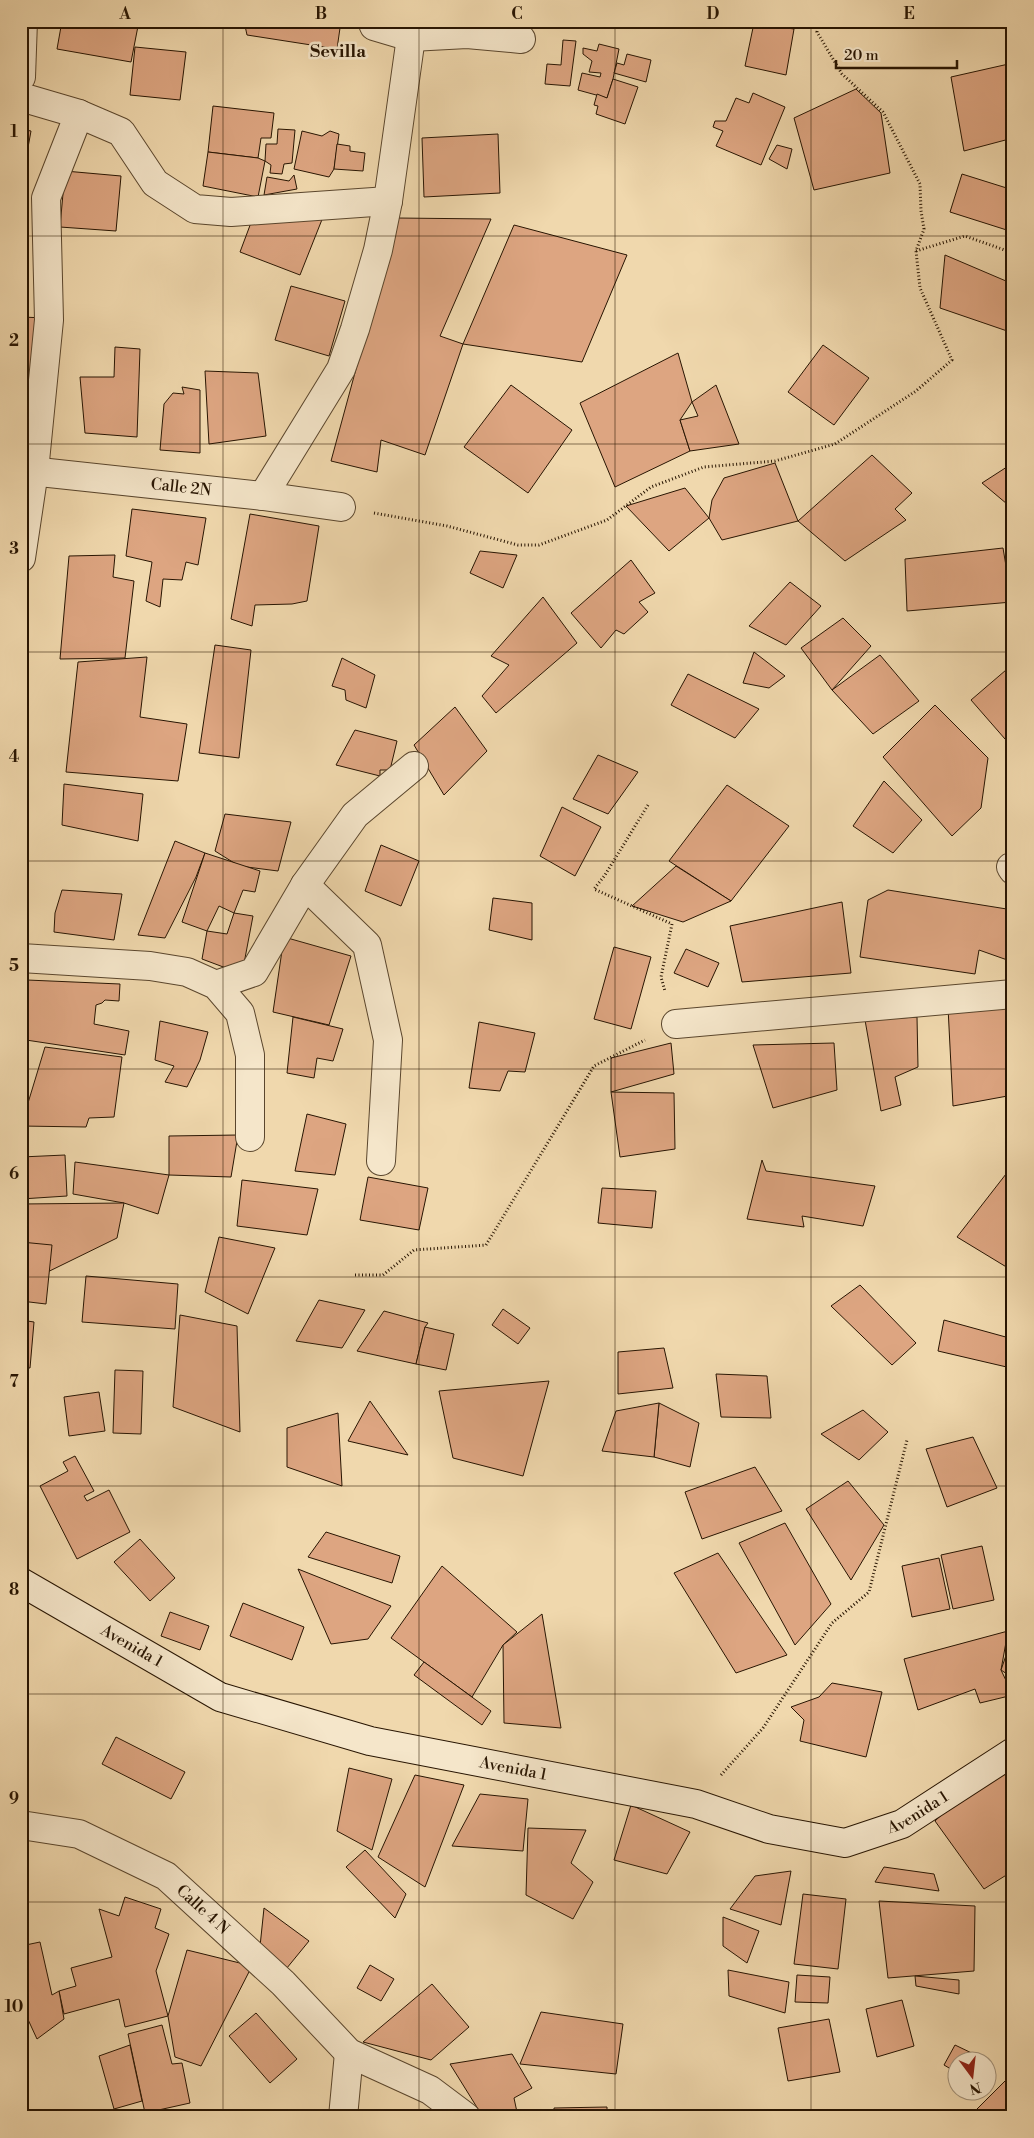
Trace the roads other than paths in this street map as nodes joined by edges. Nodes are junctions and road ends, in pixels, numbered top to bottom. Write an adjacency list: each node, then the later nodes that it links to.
1 (23, 21): 5 (street)
2 (372, 21): 3 (street)
3 (410, 37): 4 (street); 8 (street)
4 (521, 39)
5 (21, 77)
6 (21, 98): 7 (street)
7 (79, 114): 8 (street); 9 (street)
8 (388, 202): 10 (street)
9 (28, 471): 10 (street, Calle 2N); 12 (street)
10 (263, 496): 11 (street, Calle 2N)
11 (341, 507)
12 (21, 558)
13 (414, 766): 14 (street)
14 (305, 885): 16 (street); 20 (street)
15 (21, 958): 16 (street)
16 (216, 985): 19 (street)
17 (1013, 994): 18 (street)
18 (676, 1024)
19 (250, 1137)
20 (381, 1161)
21 (21, 1582): 22 (street, Avenida 1)
22 (1013, 1752)
23 (21, 1825): 24 (street, Calle 4 N)
24 (349, 2053): 25 (street); 26 (street)
25 (343, 2117)
26 (466, 2117)

